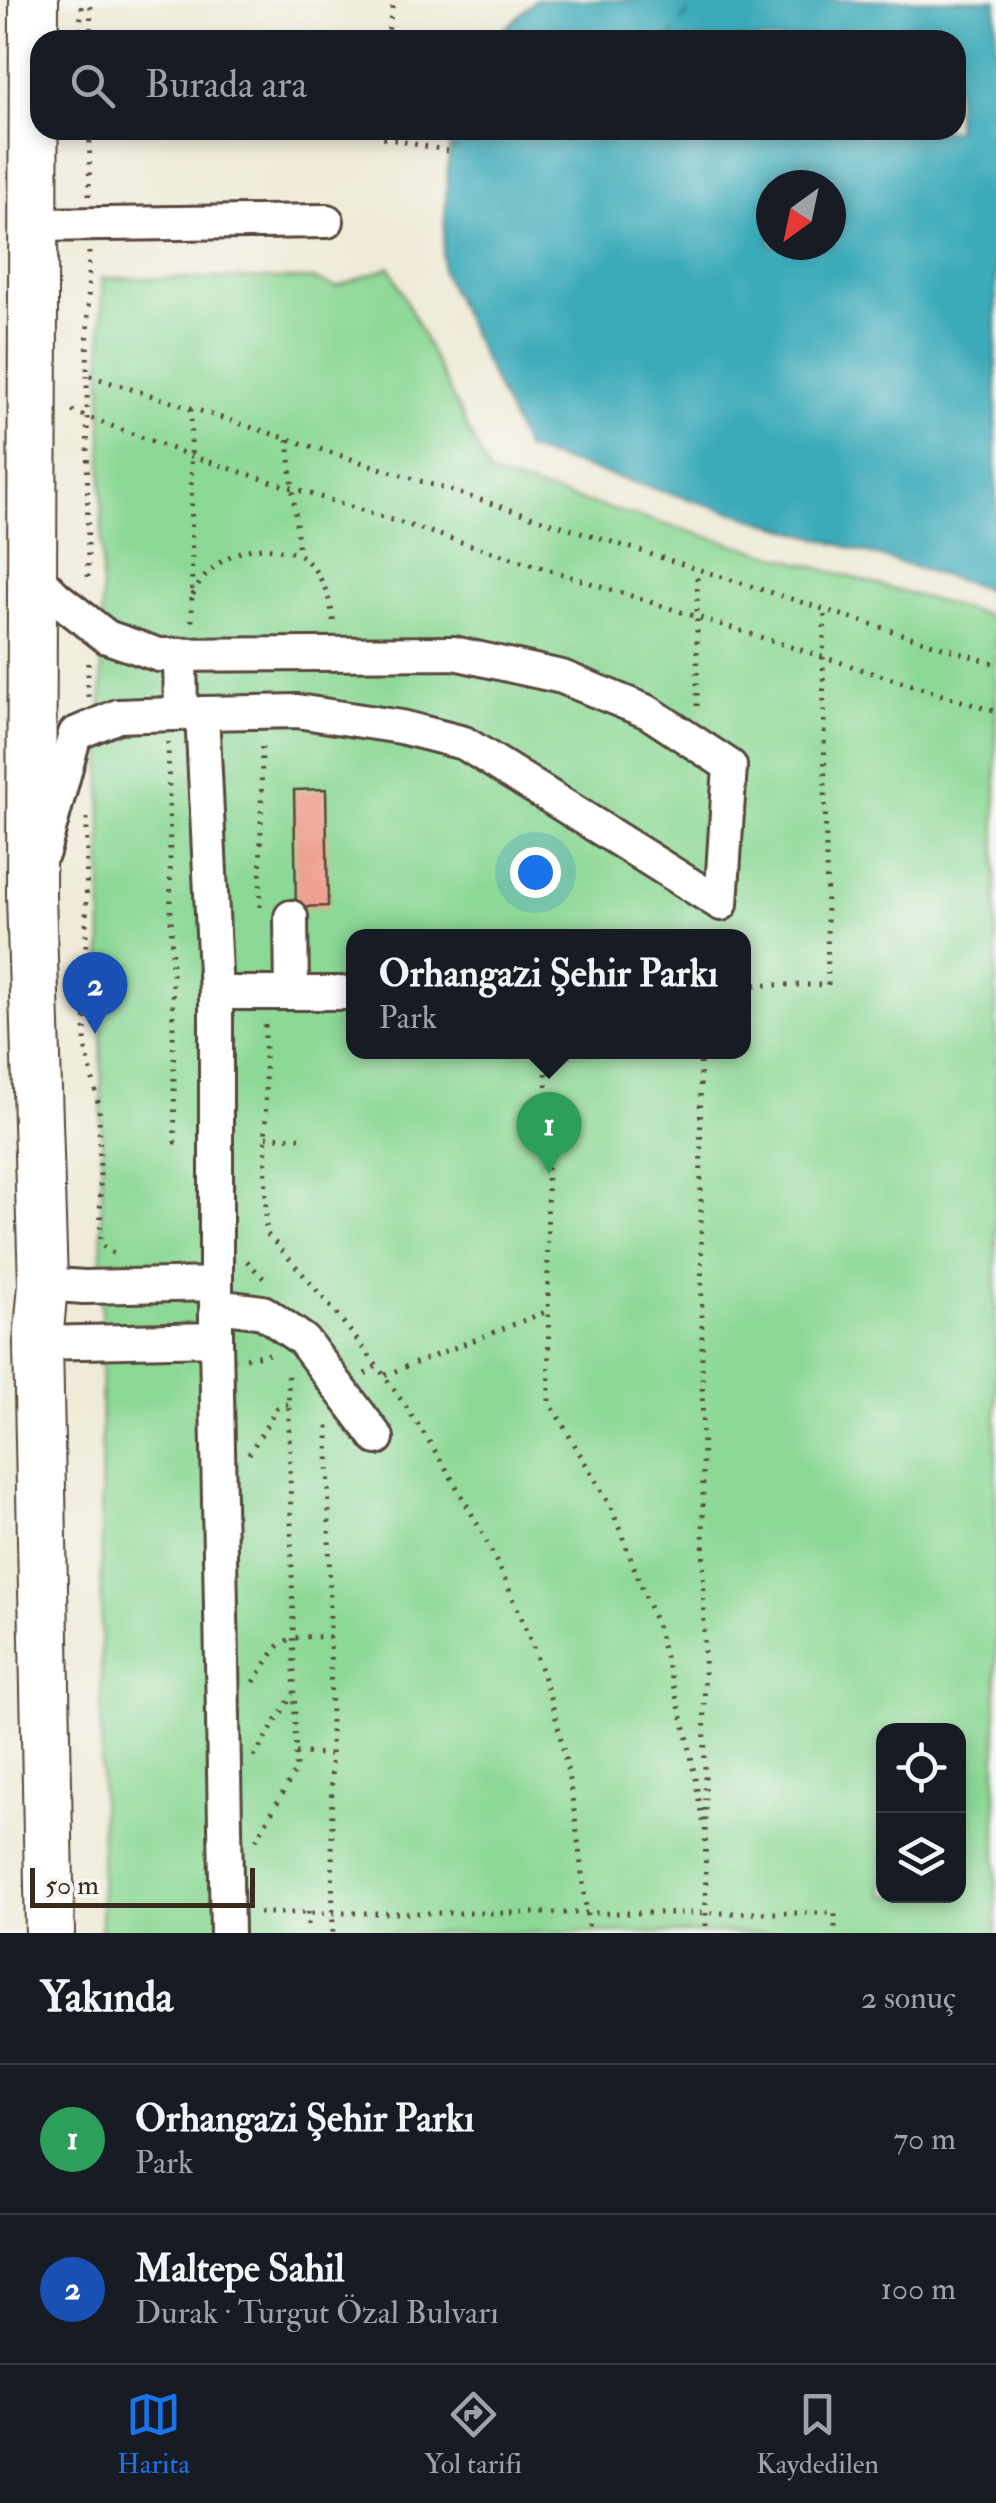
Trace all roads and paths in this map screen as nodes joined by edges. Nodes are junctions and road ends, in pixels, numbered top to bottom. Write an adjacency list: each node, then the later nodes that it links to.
1 (34, 0): 4 (highway)
2 (87, 0): 5 (path); 6 (path)
3 (393, 0): 7 (path)
4 (34, 30)
5 (80, 30)
6 (89, 30)
7 (388, 30)
8 (33, 140): 14 (highway)
9 (90, 140): 13 (path)
10 (398, 140): 11 (path)
11 (449, 151)
12 (328, 221): 13 (lane)
13 (89, 222): 14 (lane); 16 (path)
14 (32, 225): 15 (highway)
15 (16, 297): 23 (highway)
16 (87, 375): 17 (path); 18 (path)
17 (191, 408): 19 (path); 20 (path)
18 (87, 418): 20 (path); 26 (path)
19 (288, 439): 21 (path); 25 (path)
20 (191, 456): 21 (path); 24 (path)
21 (290, 486): 22 (path); 29 (path)
22 (299, 554): 24 (path); 27 (path)
23 (32, 572): 26 (lane); 36 (highway)
24 (192, 597): 28 (path)
25 (825, 612): 29 (path); 30 (path)
26 (88, 622): 28 (lane); 34 (path)
27 (324, 653): 28 (lane); 31 (lane)
28 (186, 654): 33 (lane)
29 (823, 657): 32 (path); 38 (path)
30 (996, 664)
31 (263, 712): 33 (lane); 37 (path)
32 (996, 712)
33 (192, 713): 34 (lane); 39 (lane); 47 (path)
34 (88, 729): 36 (lane)
35 (87, 808): 49 (path)
36 (31, 895): 50 (highway)
37 (276, 919): 40 (lane)
38 (751, 985)
39 (216, 993): 40 (lane); 52 (lane)
40 (292, 993): 41 (lane)
41 (343, 993)
42 (265, 1022): 45 (path)
43 (546, 1059): 53 (path)
44 (700, 1059): 72 (path)
45 (266, 1137): 46 (path); 58 (path)
46 (305, 1138)
47 (196, 1144)
48 (242, 1254): 51 (path)
49 (120, 1260)
50 (43, 1284): 52 (lane); 54 (highway)
51 (272, 1288)
52 (216, 1295): 55 (lane); 63 (lane)
53 (548, 1311): 59 (path); 72 (path)
54 (38, 1343): 55 (lane); 79 (highway)
55 (229, 1349): 56 (path); 78 (lane)
56 (272, 1354)
57 (288, 1359): 61 (path)
58 (378, 1364): 59 (path); 60 (path)
59 (386, 1375): 76 (path)
60 (359, 1378)
61 (289, 1403): 64 (path); 65 (path)
62 (328, 1410): 66 (path)
63 (377, 1438)
64 (248, 1455)
65 (294, 1636): 66 (path); 67 (path); 68 (path)
66 (330, 1637): 70 (path)
67 (250, 1688)
68 (294, 1691): 69 (path); 71 (path)
69 (296, 1753): 70 (path); 73 (path)
70 (331, 1754): 75 (path)
71 (250, 1764)
72 (706, 1838): 77 (path)
73 (250, 1852)
74 (308, 1912): 75 (path); 78 (path); 80 (path)
75 (333, 1912): 76 (path); 81 (path)
76 (586, 1912): 77 (path); 82 (path)
77 (706, 1912): 83 (path); 84 (path)
78 (228, 1923)
79 (50, 1933)
80 (308, 1933)
81 (333, 1933)
82 (589, 1933)
83 (706, 1933)
84 (835, 1933)

